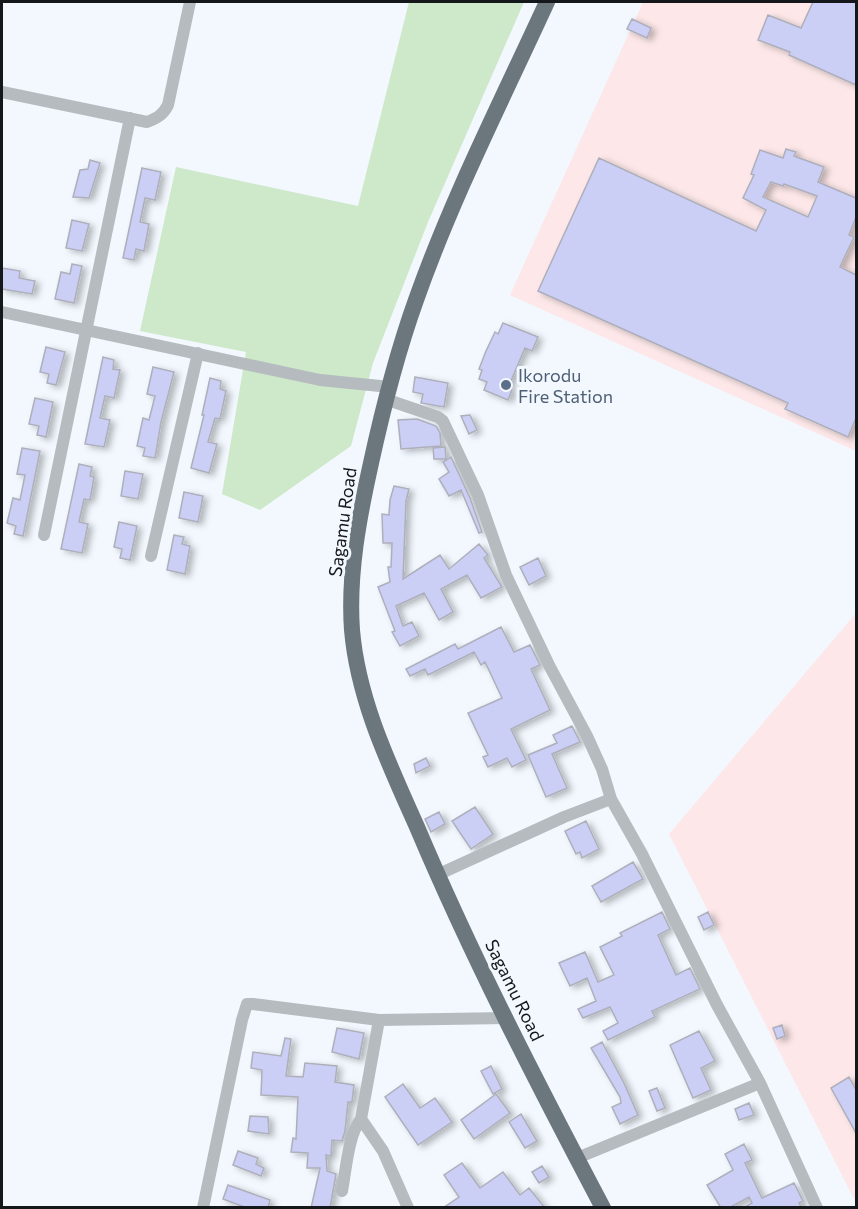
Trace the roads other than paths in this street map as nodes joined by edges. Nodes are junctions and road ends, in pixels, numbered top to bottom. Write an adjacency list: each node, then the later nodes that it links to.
1 (190, 2): 4 (street)
2 (547, 2): 8 (highway, Sagamu Road)
3 (2, 92): 4 (street)
4 (130, 118): 6 (street)
5 (2, 312): 6 (street)
6 (88, 329): 7 (street); 9 (street)
7 (198, 353): 8 (street); 10 (street)
8 (387, 393): 11 (street); 12 (highway, Sagamu Road)
9 (44, 535)
10 (151, 556)
11 (611, 799): 12 (street); 15 (street)
12 (437, 875): 13 (highway, Sagamu Road)
13 (507, 1018): 14 (street); 17 (highway, Sagamu Road)
14 (379, 1020): 16 (street); 19 (street)
15 (760, 1083): 17 (street); 22 (street)
16 (361, 1119): 18 (street); 20 (street)
17 (577, 1158): 21 (highway, Sagamu Road)
18 (342, 1191)
19 (203, 1208)
20 (408, 1208)
21 (603, 1208)
22 (817, 1208)

